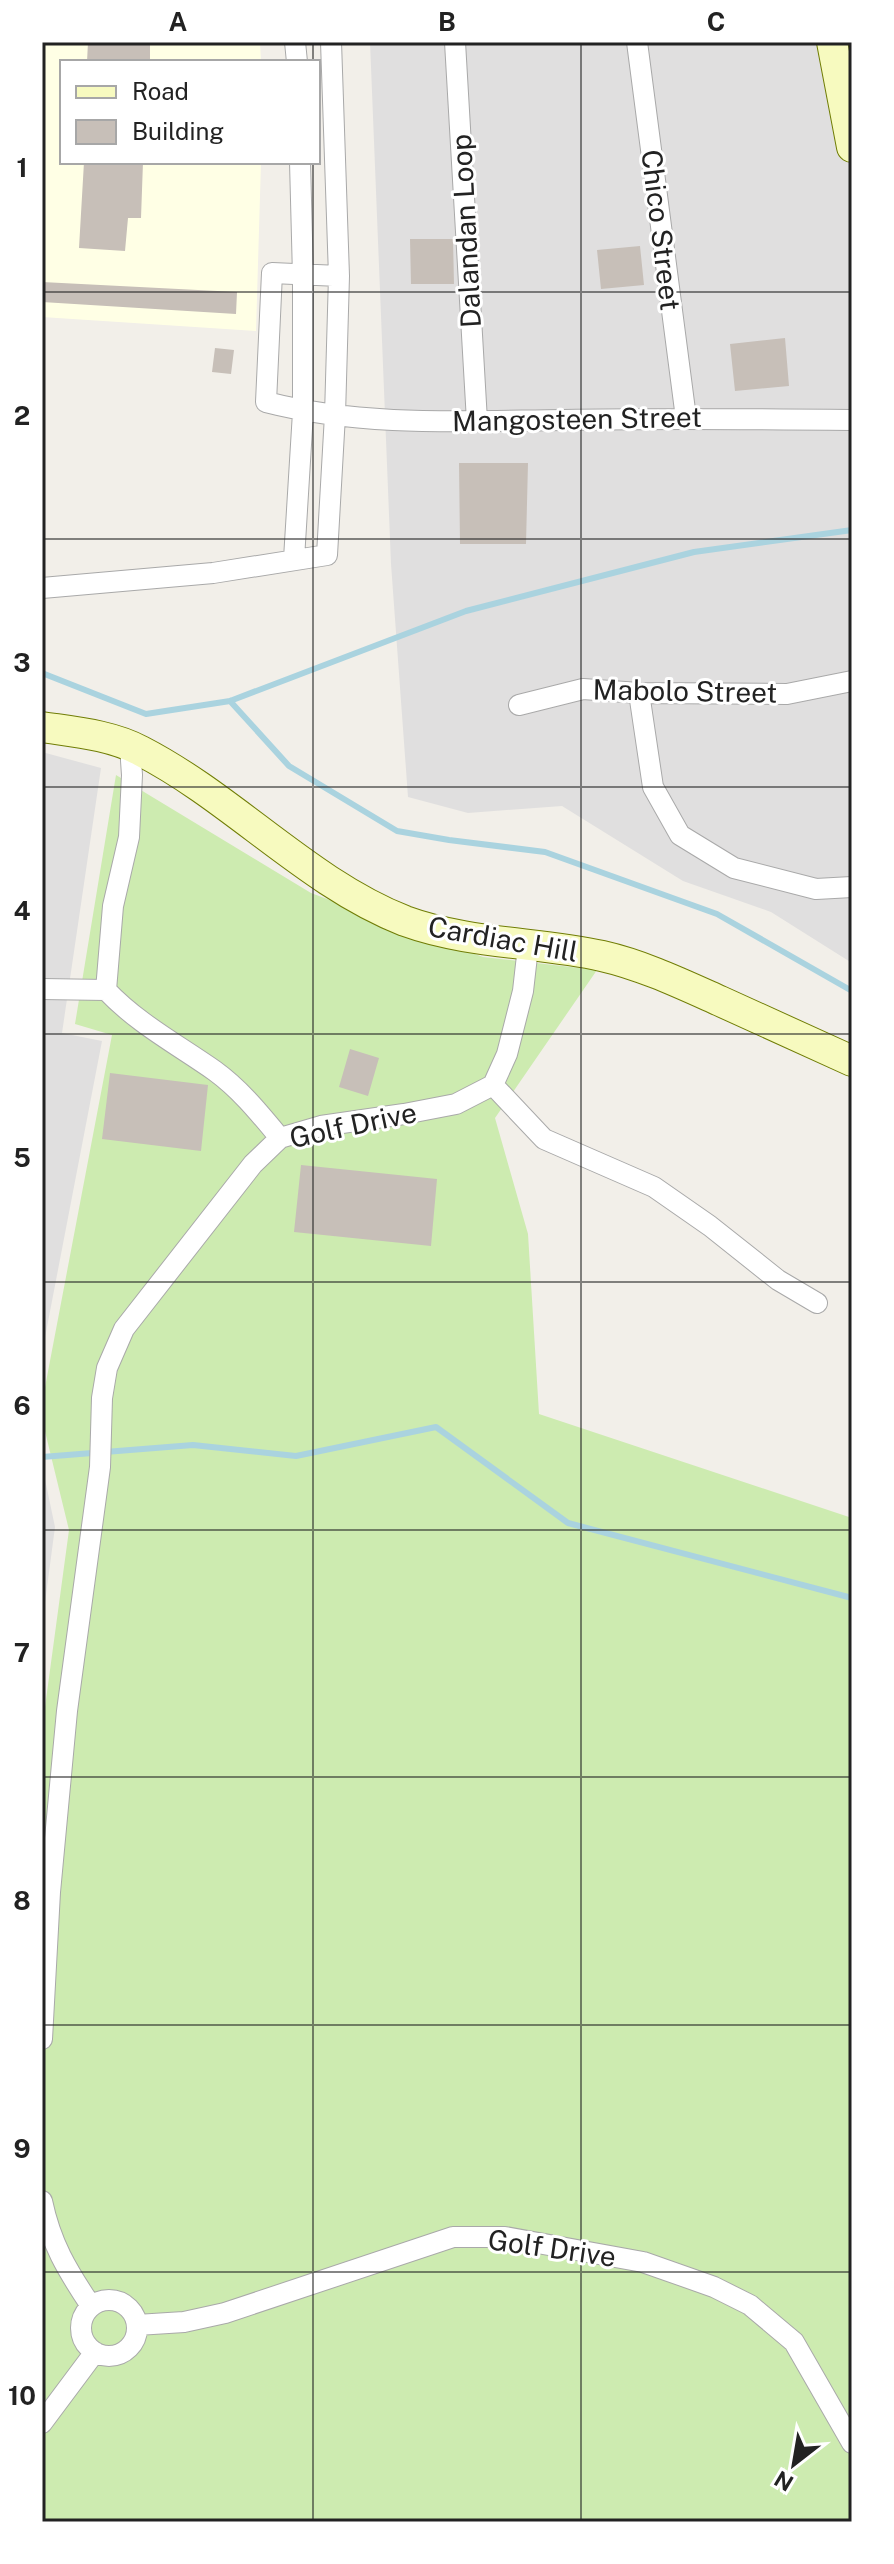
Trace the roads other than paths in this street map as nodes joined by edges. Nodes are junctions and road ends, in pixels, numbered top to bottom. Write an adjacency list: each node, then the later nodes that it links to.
1 (331, 42): 8 (street)
2 (455, 42): 13 (street, Dalandan Loop)
3 (637, 42): 11 (street, Chico Street)
4 (832, 42): 5 (main road)
5 (852, 147)
6 (300, 164): 7 (street)
7 (303, 276): 8 (street); 9 (street); 9 (street, Mangosteen Street)
8 (339, 276): 10 (street)
9 (303, 412): 10 (street, Mangosteen Street); 14 (street)
10 (335, 415): 13 (street, Mangosteen Street); 14 (street)
11 (686, 418): 12 (street, Mangosteen Street); 13 (street, Mangosteen Street)
12 (852, 420)
13 (477, 421)
14 (294, 559): 15 (street)
15 (42, 588)
16 (852, 681): 17 (street, Mabolo Street)
17 (639, 693): 18 (street, Mabolo Street); 21 (street)
18 (519, 705)
19 (42, 727): 20 (main road, Cardiac Hill)
20 (130, 746): 22 (main road, Cardiac Hill); 24 (street)
21 (852, 887)
22 (528, 947): 25 (main road, Cardiac Hill); 26 (street)
23 (42, 989): 24 (street)
24 (106, 990): 27 (street)
25 (852, 1061)
26 (493, 1085): 27 (street, Golf Drive); 28 (street)
27 (280, 1138): 29 (street, Golf Drive)
28 (817, 1303)
29 (42, 2039)
30 (42, 2201): 31 (street)
31 (91, 2306): 32 (street); 33 (street)
32 (137, 2325): 33 (street); 35 (street, Golf Drive)
33 (95, 2352): 34 (street)
34 (42, 2423)
35 (852, 2443)

